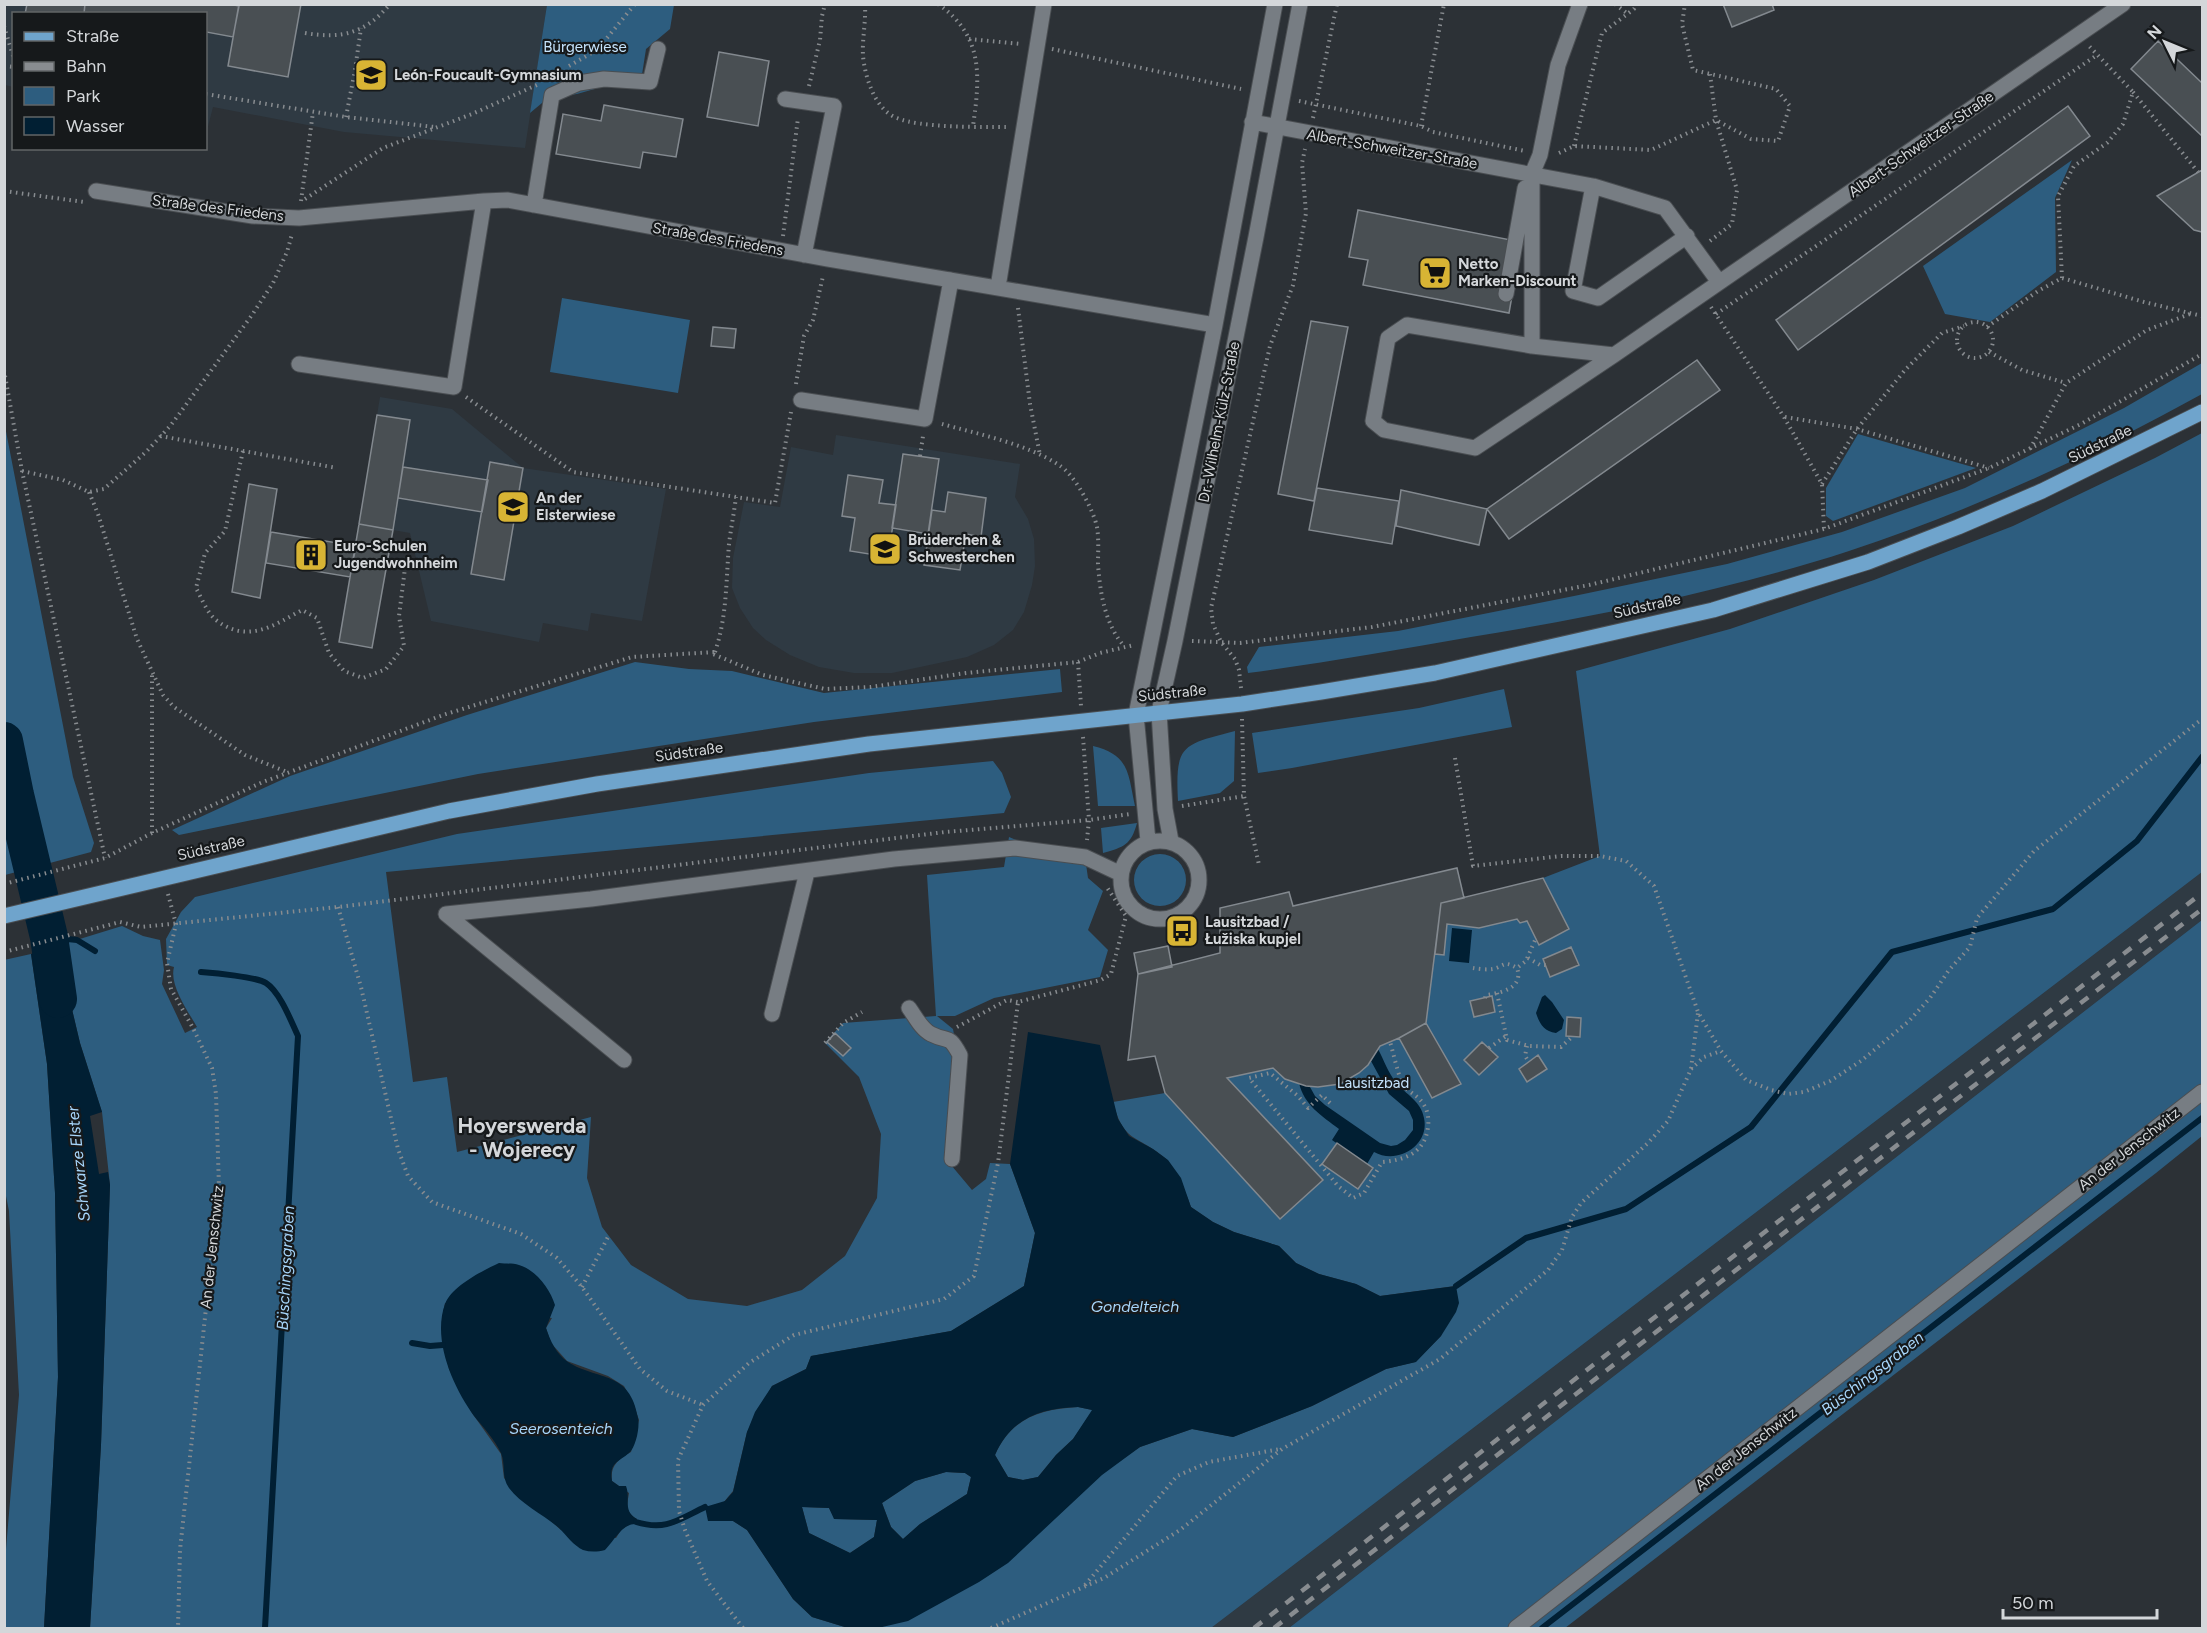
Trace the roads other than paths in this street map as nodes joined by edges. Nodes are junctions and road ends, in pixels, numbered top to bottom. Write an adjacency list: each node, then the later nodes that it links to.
1 (1044, 4): 19 (street)
2 (1275, 4): 8 (street, Dr.-Wilhelm-Külz-Straße)
3 (1300, 4): 9 (street, Dr.-Wilhelm-Külz-Straße)
4 (1580, 4): 10 (street)
5 (2123, 4): 18 (street, Albert-Schweitzer-Straße)
6 (658, 49): 14 (street)
7 (785, 99): 16 (street)
8 (1252, 122): 9 (street, Albert-Schweitzer-Straße); 21 (street, Dr.-Wilhelm-Külz-Straße)
9 (1276, 128): 10 (street, Albert-Schweitzer-Straße); 27 (street, Dr.-Wilhelm-Külz-Straße)
10 (1534, 166): 11 (street, Albert-Schweitzer-Straße); 20 (street); 22 (street)
11 (1593, 186): 15 (street, Albert-Schweitzer-Straße); 15 (street)
12 (96, 191): 13 (street, Straße des Friedens)
13 (484, 201): 14 (street, Straße des Friedens); 24 (street)
14 (534, 205): 16 (street, Straße des Friedens)
15 (1687, 236): 18 (street, Albert-Schweitzer-Straße)
16 (804, 255): 17 (street, Straße des Friedens)
17 (951, 280): 19 (street, Straße des Friedens); 25 (street)
18 (1719, 282): 23 (street, Albert-Schweitzer-Straße)
19 (998, 287): 21 (street, Straße des Friedens)
20 (1506, 294)
21 (1215, 325): 28 (street, Dr.-Wilhelm-Külz-Straße)
22 (1532, 346): 23 (street, Albert-Schweitzer-Straße); 23 (street, Albert-Schweitzer-Straße)
23 (1614, 355)
24 (299, 364)
25 (796, 400)
26 (2202, 412): 27 (main road, Südstraße)
27 (1159, 712): 28 (main road, Südstraße); 29 (street, Dr.-Wilhelm-Külz-Straße)
28 (1136, 715): 30 (street, Dr.-Wilhelm-Külz-Straße); 33 (main road, Südstraße)
29 (1171, 841): 30 (street); 32 (street)
30 (1148, 842): 32 (street)
31 (807, 872): 32 (street); 35 (street); 36 (street)
32 (1121, 874)
33 (4, 916)
34 (909, 1008): 38 (street)
35 (772, 1014)
36 (624, 1060)
37 (2202, 1092): 39 (street, An der Jenschwitz)
38 (952, 1159)
39 (1516, 1629)

